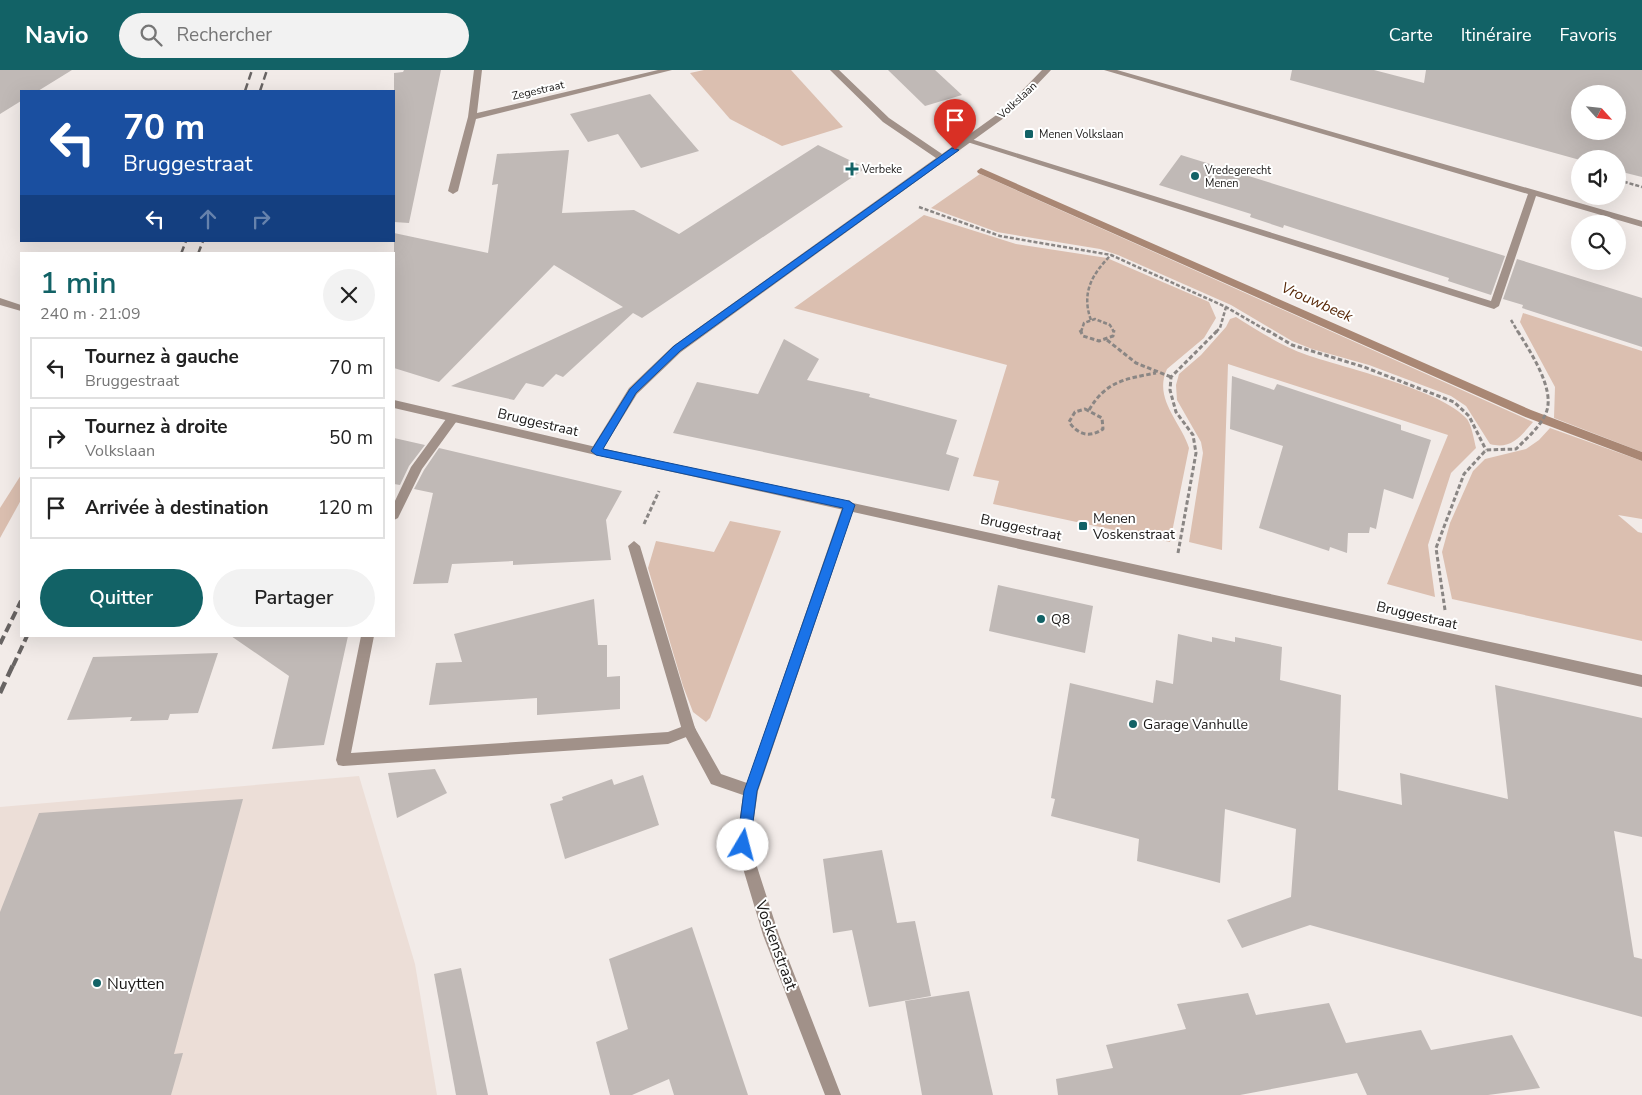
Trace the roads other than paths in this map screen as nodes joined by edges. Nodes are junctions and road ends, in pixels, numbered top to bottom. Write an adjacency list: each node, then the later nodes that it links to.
1 (478, 70): 6 (street)
2 (668, 70): 6 (street, Zegestraat)
3 (834, 70): 8 (street)
4 (1048, 70): 7 (street, Volkslaan)
5 (1108, 70): 10 (street)
6 (472, 117): 9 (street)
7 (968, 140): 8 (street, Volkslaan); 10 (street)
8 (943, 159): 16 (street, Volkslaan)
9 (453, 191)
10 (1532, 194): 11 (street)
11 (1642, 224)
12 (0, 301): 13 (street)
13 (20, 308)
14 (395, 404): 15 (street, Bruggestraat)
15 (453, 418): 16 (street, Bruggestraat); 18 (street)
16 (596, 451): 17 (street, Bruggestraat)
17 (849, 505): 21 (street, Bruggestraat); 23 (street, Voskenstraat)
18 (395, 513)
19 (634, 546): 22 (street)
20 (368, 637): 22 (street)
21 (1642, 681)
22 (689, 730): 23 (street)
23 (751, 791): 24 (street, Voskenstraat)
24 (833, 1095)

